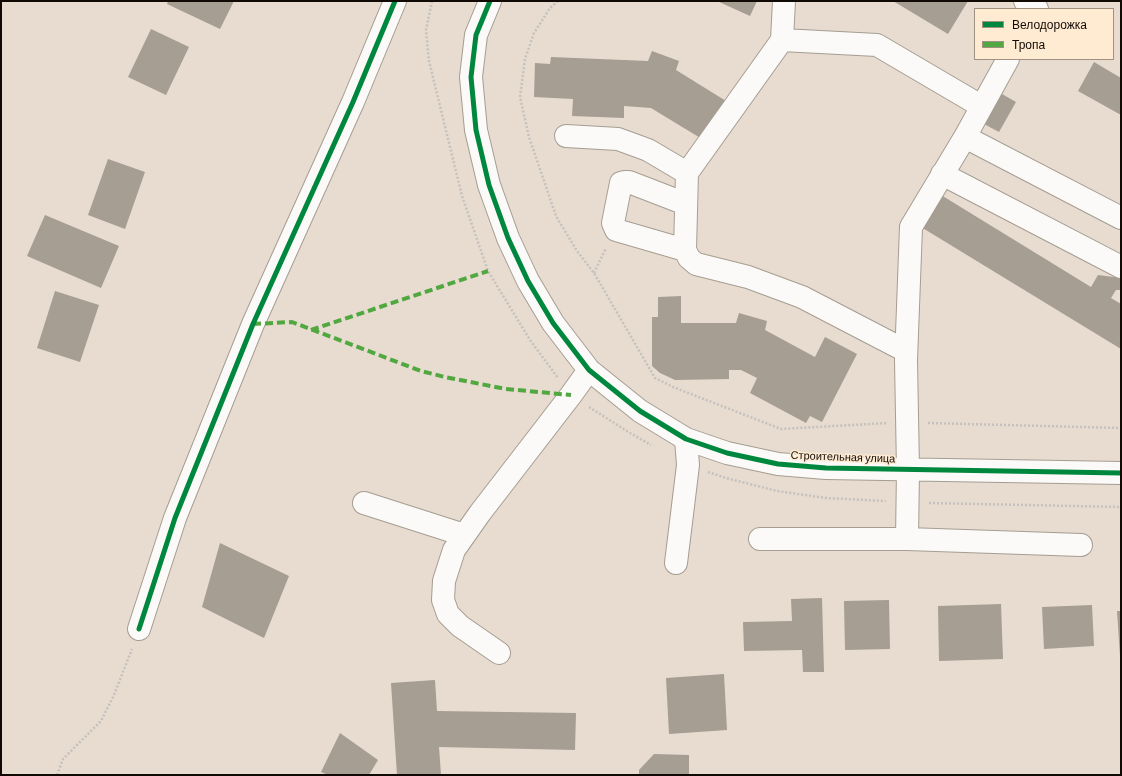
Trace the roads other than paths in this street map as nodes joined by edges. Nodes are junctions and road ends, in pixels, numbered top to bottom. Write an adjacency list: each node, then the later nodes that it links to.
1 (395, 1): 28 (street)
2 (490, 1): 18 (street, Строительная улица)
3 (784, 1): 6 (street)
4 (1025, 1): 5 (street)
5 (1036, 8)
6 (782, 40): 8 (street); 11 (street)
7 (1007, 60): 8 (street)
8 (981, 106): 10 (street)
9 (566, 136): 11 (street)
10 (965, 137): 12 (street); 14 (street)
11 (687, 173): 13 (street)
12 (942, 174): 16 (street); 17 (street)
13 (686, 204): 15 (street); 15 (street)
14 (1121, 218)
15 (685, 250): 17 (street)
16 (1121, 267)
17 (906, 351): 20 (street)
18 (589, 370): 19 (street, Строительная улица); 23 (street)
19 (686, 439): 20 (street, Строительная улица); 27 (street)
20 (908, 470): 21 (street, Строительная улица); 25 (street)
21 (1121, 473)
22 (364, 503): 23 (street)
23 (464, 535): 29 (street)
24 (760, 539): 25 (street)
25 (907, 539): 26 (street)
26 (1081, 545)
27 (676, 563)
28 (139, 629)
29 (499, 653)

